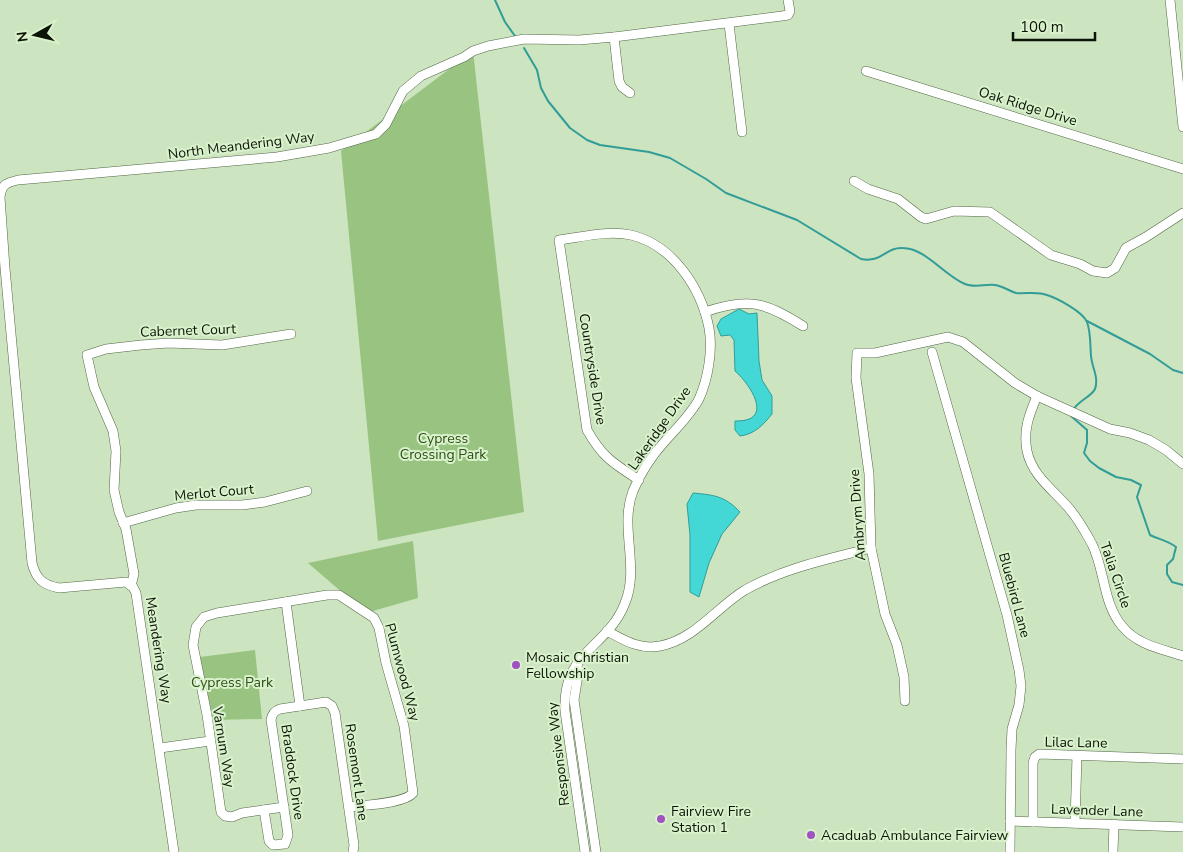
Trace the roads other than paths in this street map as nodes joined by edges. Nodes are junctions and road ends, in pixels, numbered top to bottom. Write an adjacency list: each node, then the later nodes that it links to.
1 (788, 0): 3 (street, North Meandering Way)
2 (1170, 0): 7 (street)
3 (729, 24): 4 (street, North Meandering Way); 8 (street)
4 (614, 37): 6 (street); 11 (street, North Meandering Way)
5 (866, 71): 9 (street, Oak Ridge Drive)
6 (630, 93)
7 (1183, 127)
8 (742, 132)
9 (1183, 169)
10 (854, 181): 12 (street)
11 (2, 186): 24 (street, Meandering Way)
12 (1183, 213)
13 (559, 240): 14 (street, Lakeridge Drive); 20 (street, Countryside Drive)
14 (705, 312): 15 (street); 20 (street, Lakeridge Drive)
15 (803, 326)
16 (290, 334): 22 (street, Cabernet Court)
17 (932, 352): 38 (street, Bluebird Lane)
18 (1037, 396): 19 (street); 23 (street, Ambrym Drive); 27 (street, Talia Circle)
19 (1183, 464)
20 (639, 480): 26 (street, Lakeridge Drive)
21 (307, 491): 22 (street, Merlot Court)
22 (124, 523): 24 (street)
23 (871, 548): 26 (street); 29 (street, Ambrym Drive)
24 (131, 586): 32 (street, Meandering Way)
25 (286, 602): 30 (street); 31 (street, Varnum Way); 36 (street, Plumwood Way)
26 (607, 631): 28 (street, Lakeridge Drive)
27 (1183, 656)
28 (577, 664): 45 (street, Responsive Way); 46 (street, Responsive Way)
29 (905, 701)
30 (300, 706): 35 (street, Braddock Drive); 36 (street, Rosemont Lane)
31 (210, 741): 32 (street); 37 (street, Varnum Way)
32 (160, 748): 44 (street, Meandering Way)
33 (1077, 756): 34 (street, Lilac Lane); 39 (street, Lilac Lane); 40 (street)
34 (1183, 759)
35 (284, 806): 37 (street); 37 (street, Braddock Drive)
36 (349, 807): 43 (street, Rosemont Lane)
37 (264, 810)
38 (1010, 821): 39 (street, Lavender Lane); 47 (street, Bluebird Lane)
39 (1033, 822): 40 (street, Lavender Lane)
40 (1075, 823): 41 (street, Lavender Lane)
41 (1114, 824): 42 (street, Lavender Lane); 48 (street)
42 (1183, 827)
43 (356, 850)
44 (174, 852)
45 (585, 852)
46 (596, 852)
47 (1010, 852)
48 (1113, 852)

